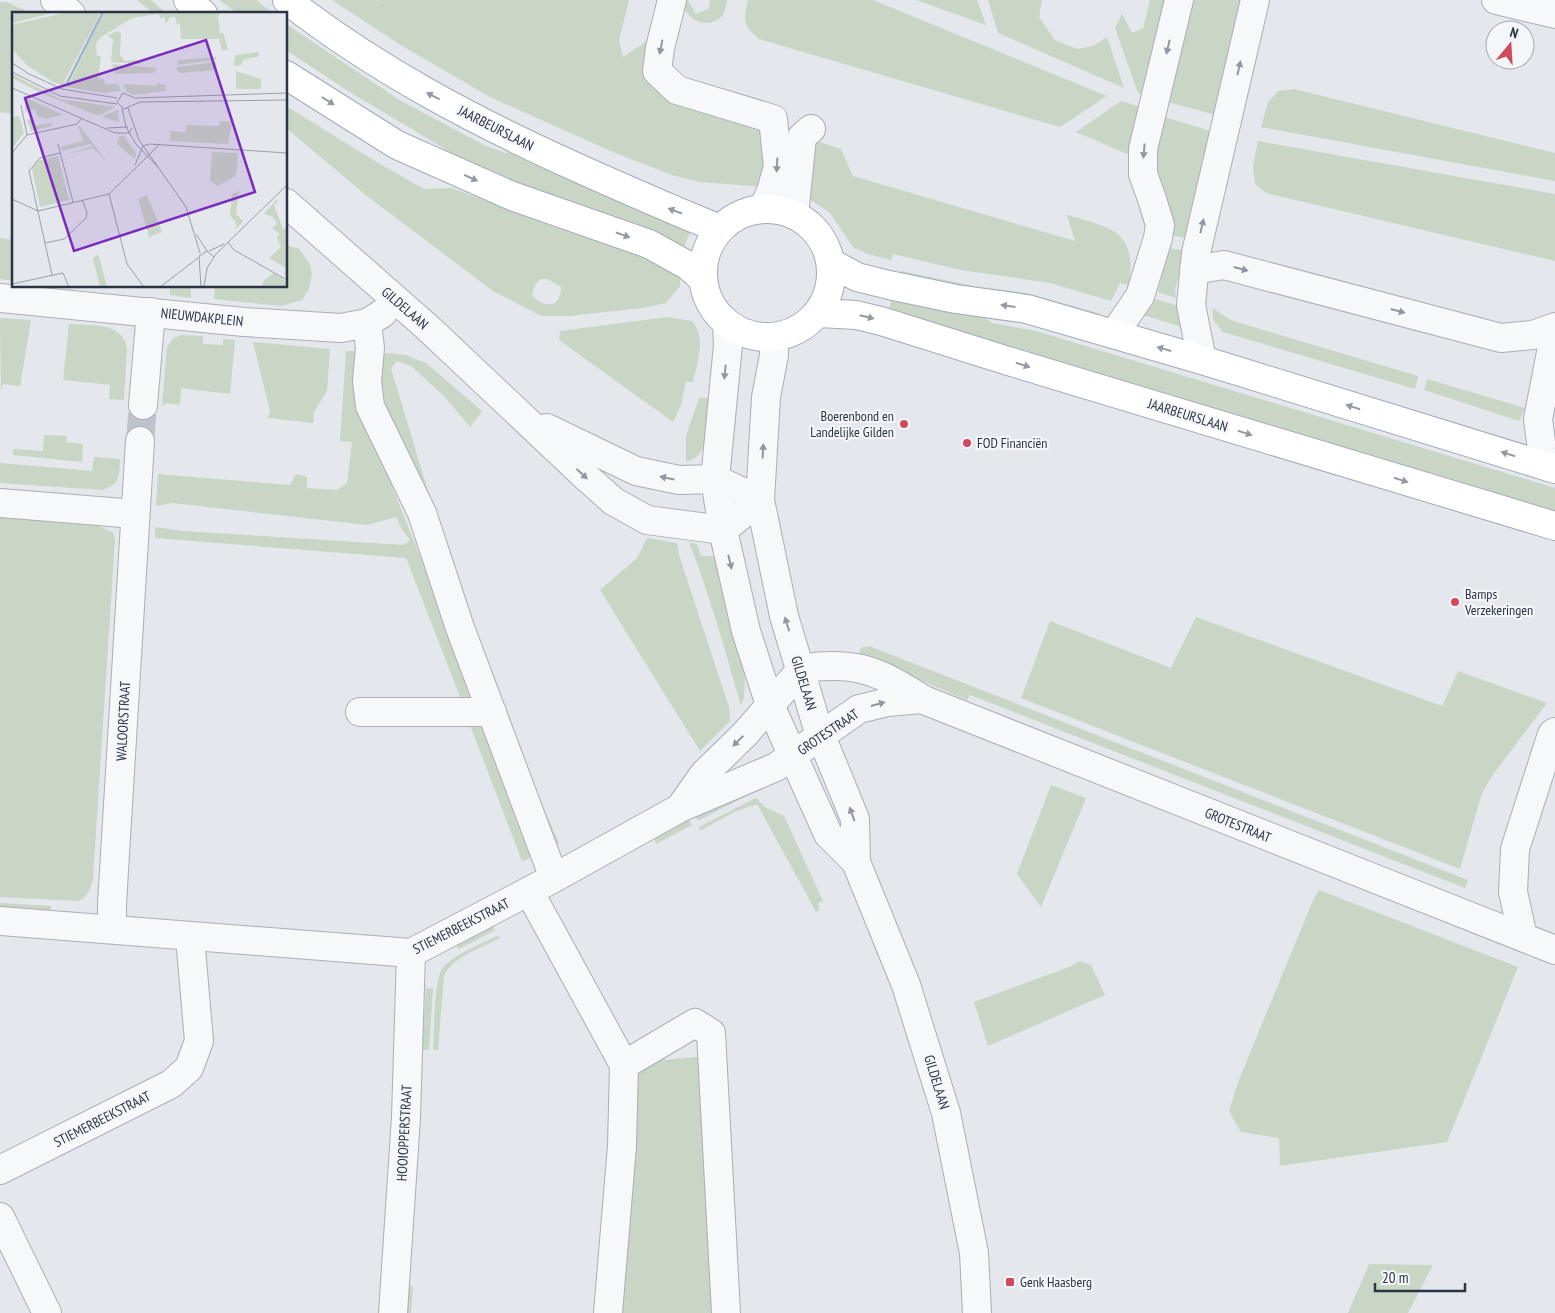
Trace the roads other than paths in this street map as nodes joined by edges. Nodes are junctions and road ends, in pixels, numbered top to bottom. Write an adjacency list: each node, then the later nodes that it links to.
1 (55, 0): 8 (street)
2 (188, 0): 9 (main road)
3 (287, 0): 16 (main road, JAARBEURSLAAN, one-way to 3)
4 (672, 0): 14 (street, one-way to 14)
5 (1179, 0): 28 (street, one-way to 28)
6 (1254, 0): 18 (street, one-way to 6)
7 (1496, 0): 10 (street)
8 (69, 12)
9 (201, 12)
10 (1555, 14)
11 (288, 77): 19 (main road, one-way to 19)
12 (811, 128): 15 (street)
13 (288, 205): 21 (street, GILDELAAN)
14 (762, 209): 15 (main road); 16 (main road)
15 (794, 215): 17 (main road)
16 (720, 229): 19 (main road)
17 (831, 264): 23 (main road); 28 (main road, one-way to 17)
18 (1194, 270): 26 (street, one-way to 26); 30 (street)
19 (703, 279): 25 (main road)
20 (0, 298): 22 (street, NIEUWDAKPLEIN)
21 (397, 301): 24 (street, NIEUWDAKPLEIN); 32 (street, GILDELAAN)
22 (151, 312): 24 (street, NIEUWDAKPLEIN); 31 (street)
23 (819, 313): 29 (main road); 39 (main road, JAARBEURSLAAN, one-way to 39)
24 (367, 323): 45 (street)
25 (727, 324): 29 (main road); 35 (street, GILDELAAN, one-way to 35)
26 (1555, 327)
27 (1555, 332): 34 (street)
28 (1114, 334): 30 (main road, one-way to 28)
29 (774, 337): 36 (street, GILDELAAN, one-way to 29)
30 (1202, 360): 34 (main road, one-way to 30)
31 (143, 405)
32 (522, 415): 35 (street, GILDELAAN, one-way to 32); 40 (street, GILDELAAN, one-way to 40)
33 (140, 441): 38 (street, WALOORSTRAAT)
34 (1552, 468)
35 (715, 479): 36 (street, GILDELAAN); 40 (street, GILDELAAN)
36 (760, 500): 40 (street); 41 (street, GILDELAAN, one-way to 36)
37 (0, 503): 38 (street)
38 (135, 514): 54 (street, WALOORSTRAAT)
39 (1555, 526)
40 (723, 530): 43 (street, GILDELAAN, one-way to 43)
41 (801, 670): 42 (street, GROTESTRAAT); 43 (street); 47 (street, GILDELAAN)
42 (922, 699): 47 (street, GROTESTRAAT, one-way to 42); 56 (street, GROTESTRAAT)
43 (770, 705): 48 (street, GILDELAAN); 49 (street, STIEMERBEEKSTRAAT, one-way to 49)
44 (360, 712): 45 (street)
45 (492, 712): 51 (street)
46 (1555, 732): 56 (street)
47 (821, 735): 48 (street, GROTESTRAAT); 50 (street, GILDELAAN, one-way to 47)
48 (792, 756): 49 (street, STIEMERBEEKSTRAAT); 50 (street, GILDELAAN)
49 (680, 808): 51 (street, STIEMERBEEKSTRAAT)
50 (856, 862): 66 (street, GILDELAAN)
51 (554, 878): 52 (street, STIEMERBEEKSTRAAT)
52 (529, 891): 58 (street, STIEMERBEEKSTRAAT); 59 (street)
53 (0, 921): 54 (street, STIEMERBEEKSTRAAT)
54 (112, 929): 55 (street, STIEMERBEEKSTRAAT)
55 (190, 937): 58 (street, STIEMERBEEKSTRAAT); 60 (street, STIEMERBEEKSTRAAT)
56 (1523, 937): 57 (street, GROTESTRAAT)
57 (1555, 950)
58 (410, 953): 63 (street, HOOIOPPERSTRAAT)
59 (624, 1065): 64 (street); 65 (street)
60 (0, 1170)
61 (0, 1217): 62 (street)
62 (47, 1313)
63 (393, 1313)
64 (608, 1313)
65 (726, 1313)
66 (978, 1313)

